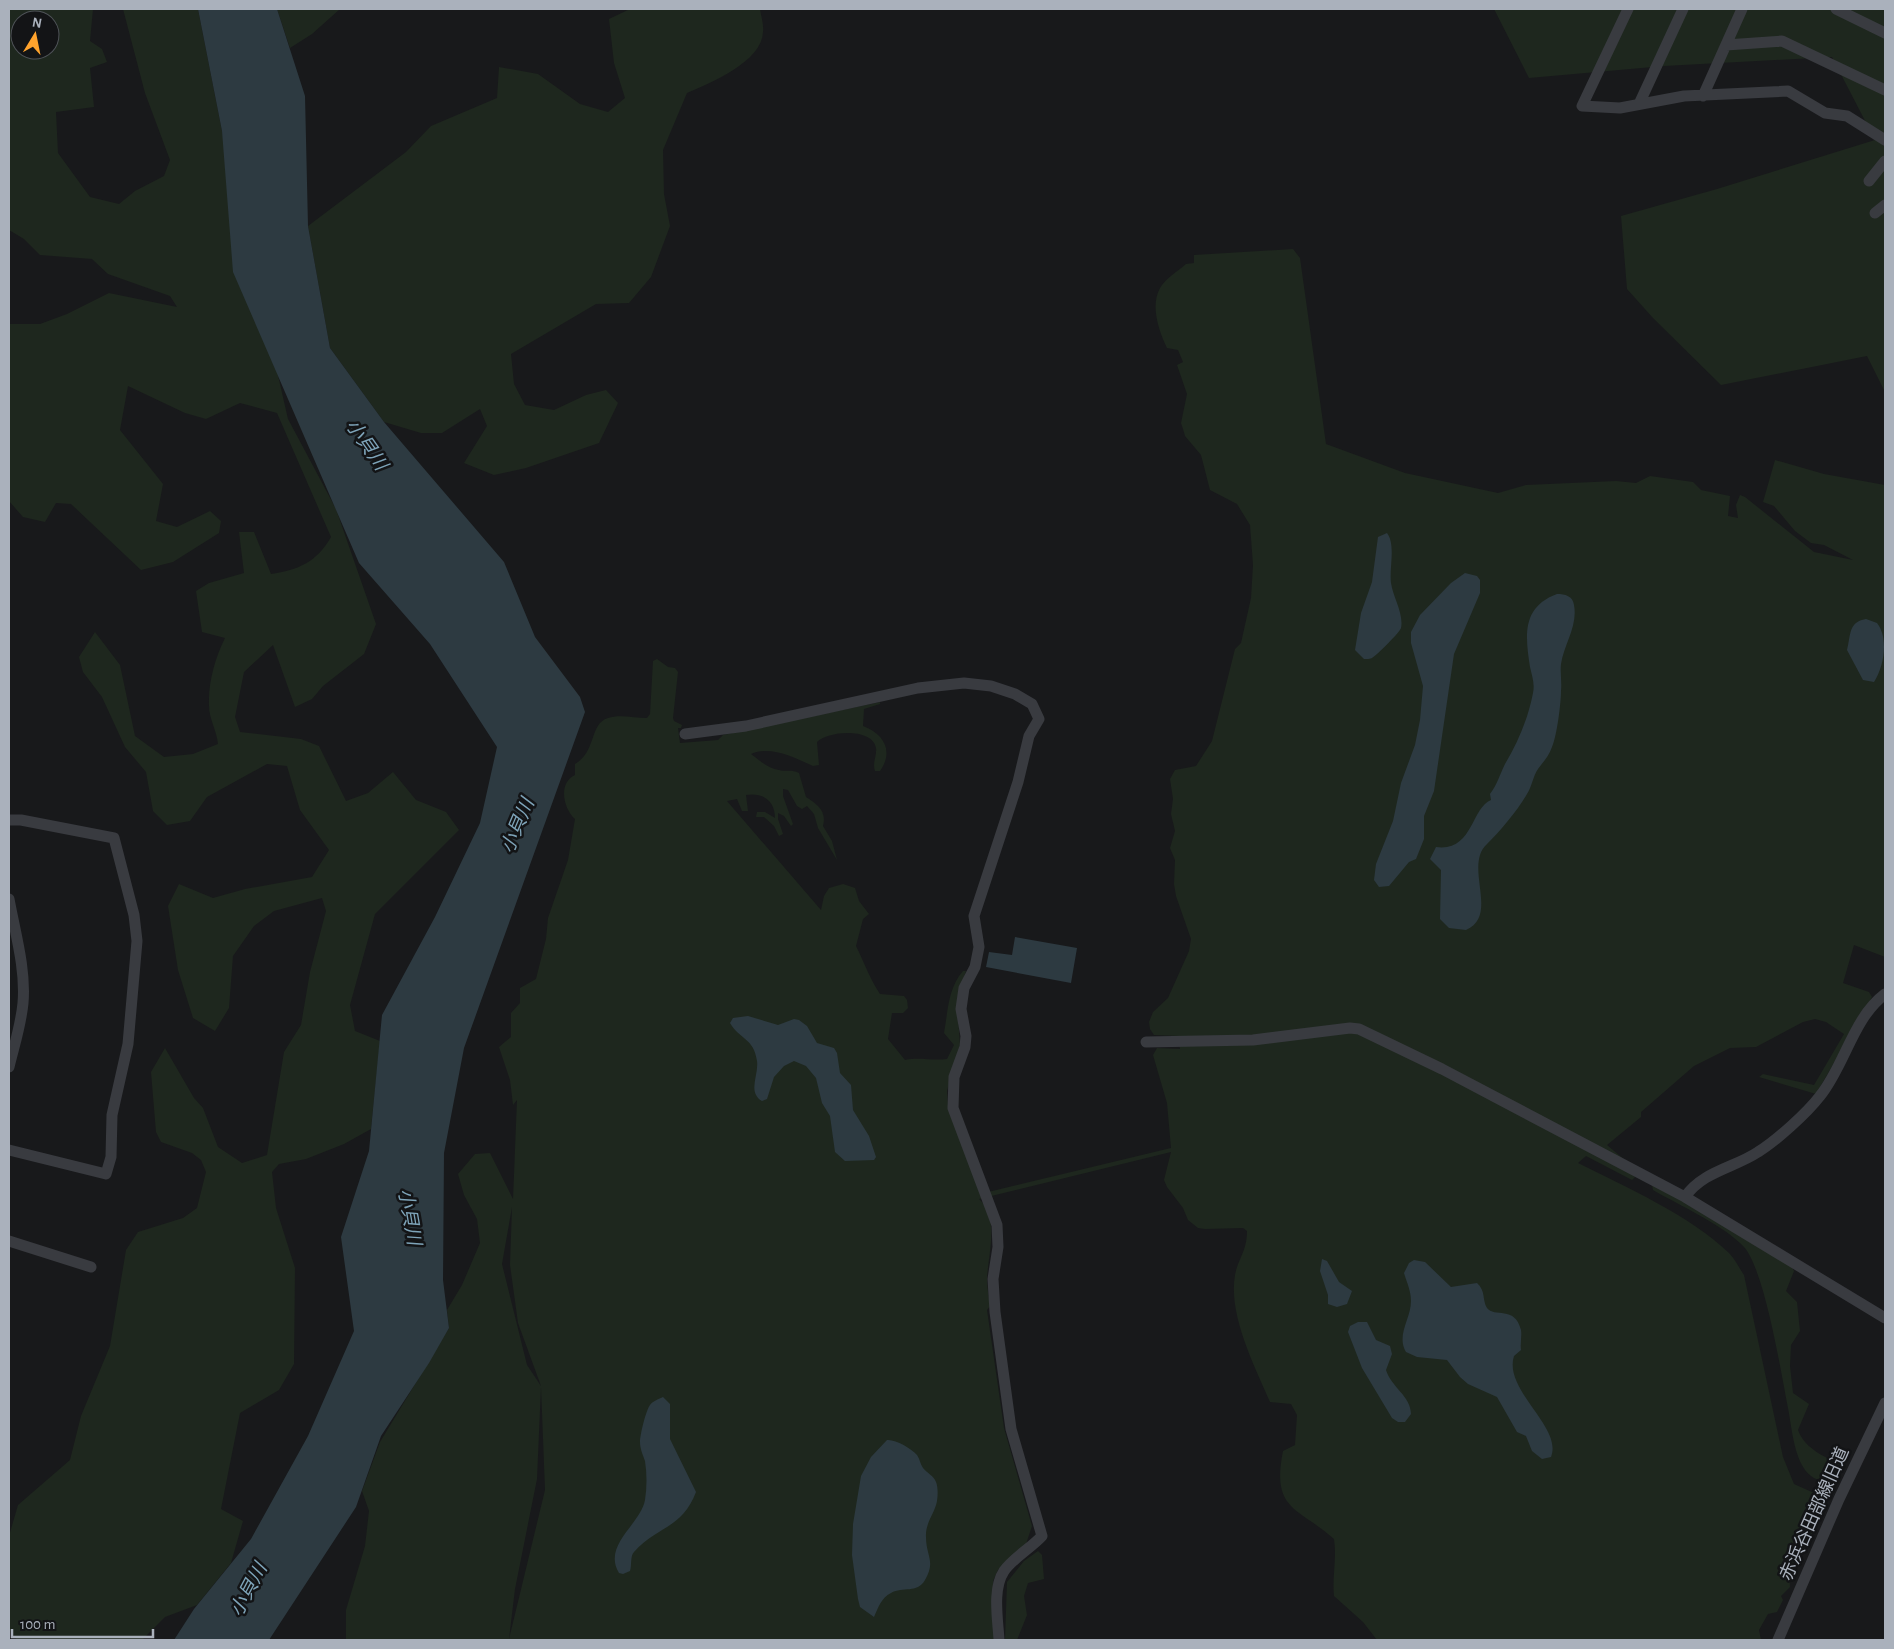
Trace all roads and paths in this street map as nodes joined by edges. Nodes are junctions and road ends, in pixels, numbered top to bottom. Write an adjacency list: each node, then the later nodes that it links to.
1 (1628, 9): 9 (street)
2 (1683, 9): 9 (street)
3 (1742, 9): 6 (street)
4 (1836, 9): 5 (street)
5 (1885, 33)
6 (1726, 45): 7 (street); 8 (street)
7 (1885, 90)
8 (1703, 96): 9 (street); 10 (street)
9 (1639, 104)
10 (1885, 140)
11 (1885, 161): 12 (street)
12 (1869, 181)
13 (1885, 206): 14 (street)
14 (1875, 214)
15 (685, 734): 27 (street)
16 (9, 820): 21 (street)
17 (9, 899): 20 (street)
18 (1885, 994): 22 (street)
19 (1146, 1042): 22 (street)
20 (9, 1066)
21 (9, 1150)
22 (1685, 1197): 25 (street)
23 (9, 1242): 24 (street)
24 (91, 1267)
25 (1885, 1318)
26 (1885, 1403): 28 (street, 赤浜谷田部線旧道)
27 (999, 1640)
28 (1778, 1640)

